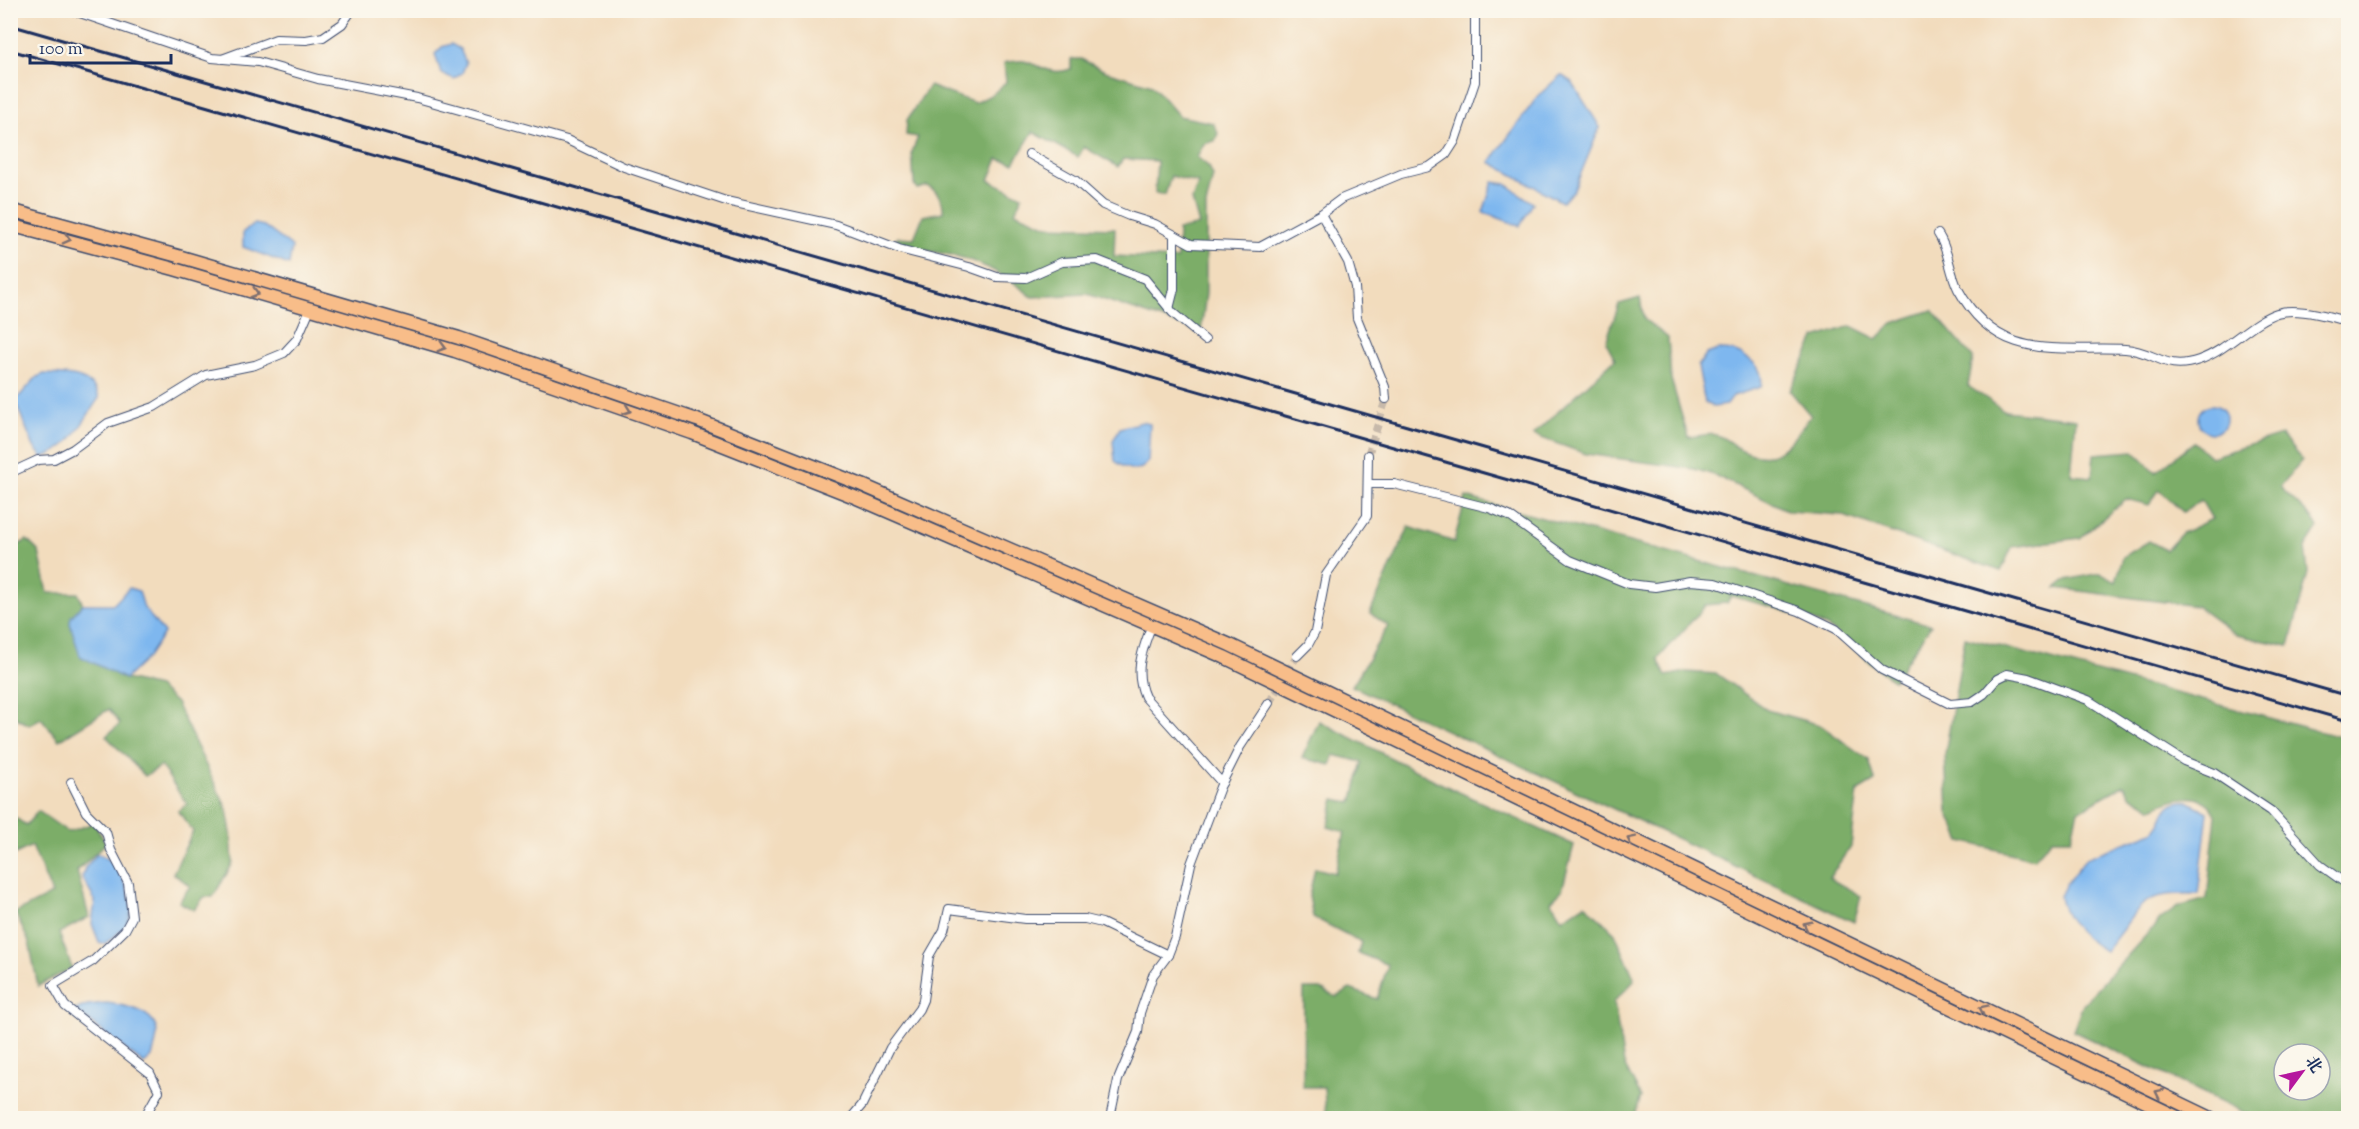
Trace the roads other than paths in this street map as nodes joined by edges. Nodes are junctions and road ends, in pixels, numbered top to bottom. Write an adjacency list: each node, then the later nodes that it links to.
1 (71, 10): 4 (street)
2 (352, 10): 4 (street)
3 (1475, 10): 7 (street)
4 (220, 59): 12 (street)
5 (1029, 154): 10 (street)
6 (10, 210): 30 (main road, one-way to 6)
7 (1321, 214): 10 (street); 15 (street)
8 (10, 225): 11 (main road, one-way to 11)
9 (1938, 234): 13 (street)
10 (1174, 235): 12 (street)
11 (310, 309): 17 (street); 19 (main road, one-way to 19)
12 (1169, 309): 14 (street)
13 (2349, 322)
14 (1205, 340)
15 (1386, 399)
16 (1368, 454): 18 (street)
17 (10, 473)
18 (1368, 484): 20 (street); 24 (street)
19 (1152, 624): 23 (street); 29 (main road)
20 (1297, 656)
21 (1269, 703): 23 (street)
22 (71, 782): 26 (street)
23 (1222, 783): 25 (street)
24 (2349, 885)
25 (1168, 955): 27 (street); 28 (street)
26 (144, 1119)
27 (851, 1119)
28 (1110, 1119)
29 (2179, 1119)
30 (2211, 1119)

